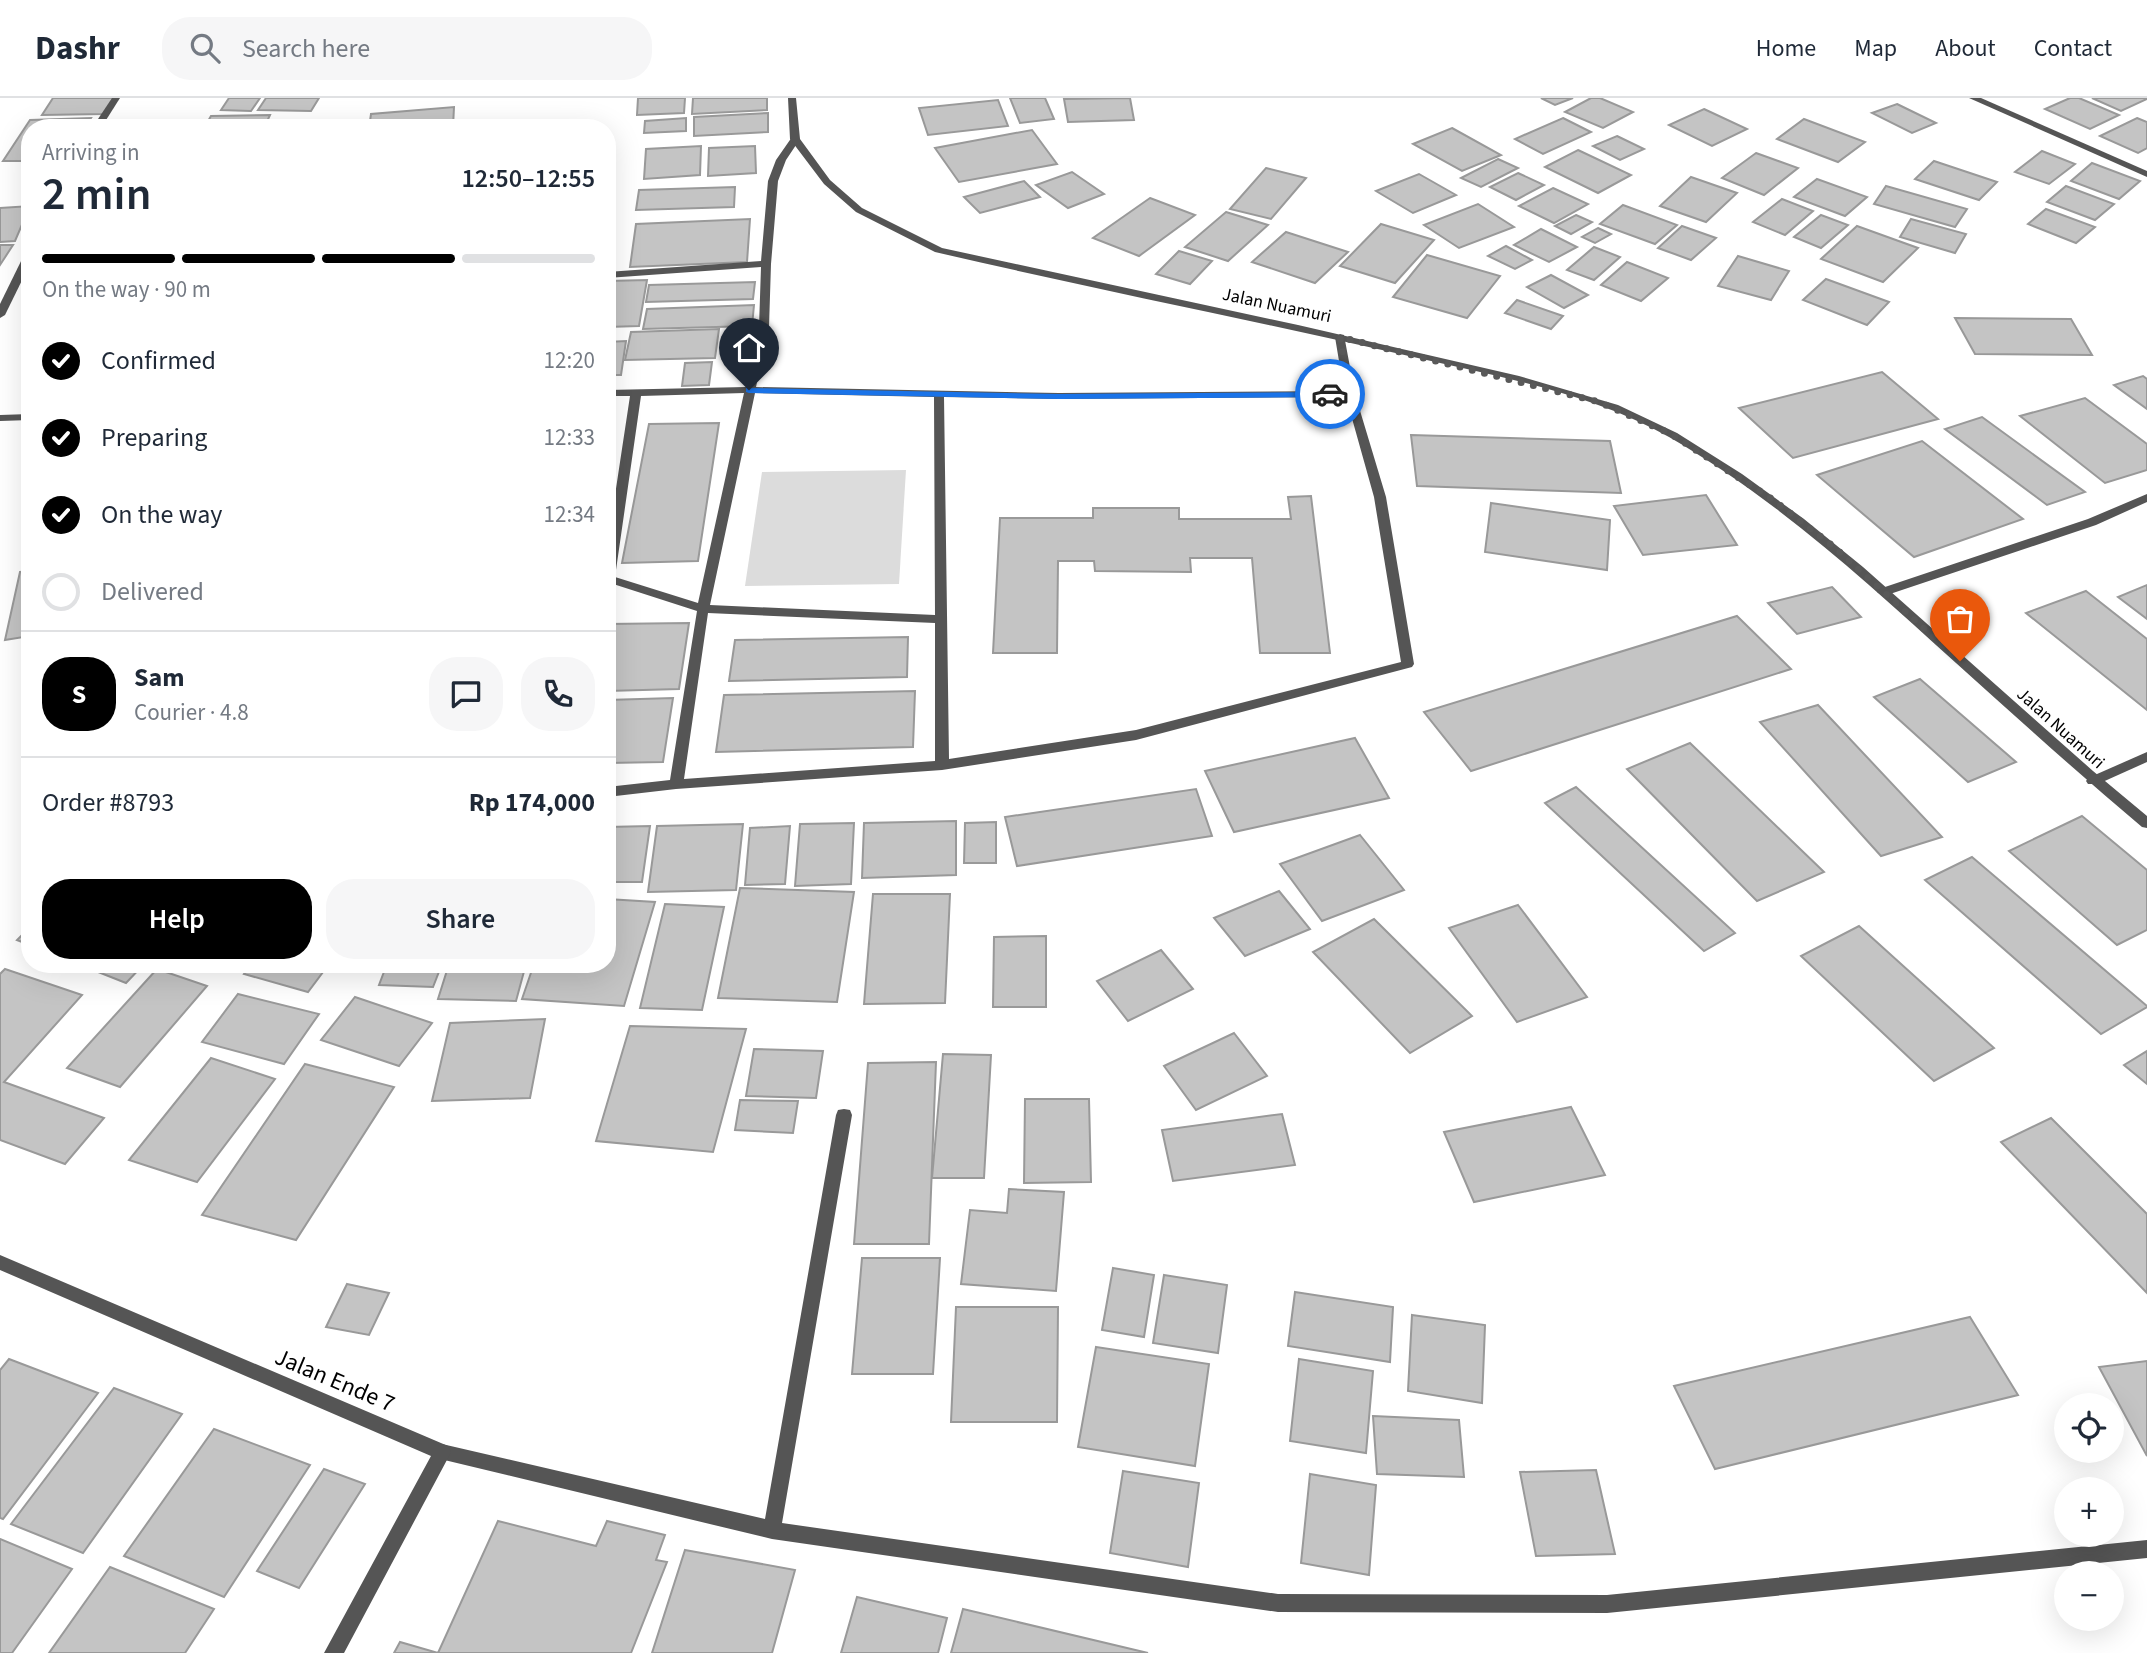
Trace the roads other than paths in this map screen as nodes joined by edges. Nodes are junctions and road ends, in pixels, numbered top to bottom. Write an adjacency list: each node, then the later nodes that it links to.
1 (116, 98): 4 (street)
2 (792, 98): 5 (street)
3 (1973, 98): 6 (street)
4 (102, 119)
5 (795, 139): 7 (street); 11 (street, Jalan Nuamuri)
6 (2147, 174)
7 (766, 264): 9 (street); 12 (street)
8 (21, 272): 10 (street)
9 (616, 274)
10 (0, 315)
11 (1340, 337): 16 (street); 22 (street, Jalan Nuamuri)
12 (749, 390): 13 (street); 15 (street); 23 (street)
13 (636, 391): 14 (street); 20 (street)
14 (616, 392)
15 (939, 394): 16 (street); 24 (street)
16 (1350, 394): 26 (street)
17 (21, 417): 18 (street)
18 (0, 418)
19 (2147, 498): 22 (street)
20 (616, 525)
21 (616, 581): 23 (street)
22 (1883, 592): 27 (street, Jalan Nuamuri)
23 (703, 608): 24 (street); 28 (street)
24 (942, 619): 26 (street)
25 (2147, 757): 27 (street)
26 (943, 765): 28 (street)
27 (2093, 781): 30 (street, Jalan Nuamuri)
28 (676, 784): 29 (street)
29 (616, 791)
30 (2147, 823)
31 (844, 1115): 34 (street)
32 (0, 1262): 33 (street, Jalan Ende 7)
33 (442, 1452): 34 (street, Jalan Ende 7); 36 (street)
34 (772, 1530): 35 (street, Jalan Ende 7)
35 (2147, 1549)
36 (334, 1653)

